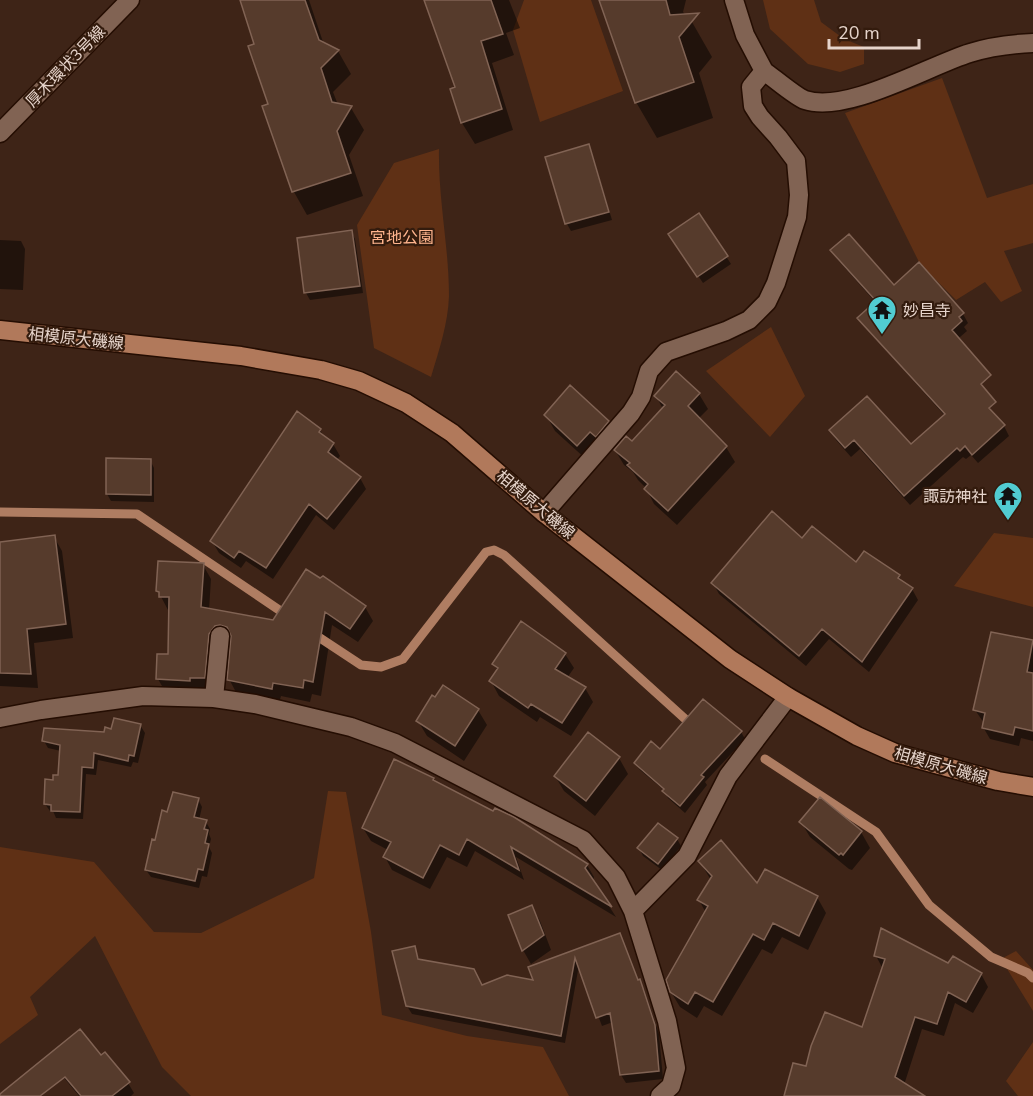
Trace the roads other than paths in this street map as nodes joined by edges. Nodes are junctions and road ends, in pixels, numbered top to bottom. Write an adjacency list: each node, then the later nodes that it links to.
1 (129, 0): 5 (street, 厚木環状3号線)
2 (734, 0): 4 (street)
3 (1033, 43): 4 (street)
4 (764, 71): 7 (street)
5 (0, 133)
6 (0, 330): 7 (main road, 相模原大磯線)
7 (544, 513): 9 (main road, 相模原大磯線)
8 (220, 636): 10 (street)
9 (788, 697): 12 (main road, 相模原大磯線); 13 (street)
10 (214, 698): 11 (street); 13 (street)
11 (0, 718)
12 (1033, 788)
13 (633, 911): 14 (street)
14 (660, 1096)

